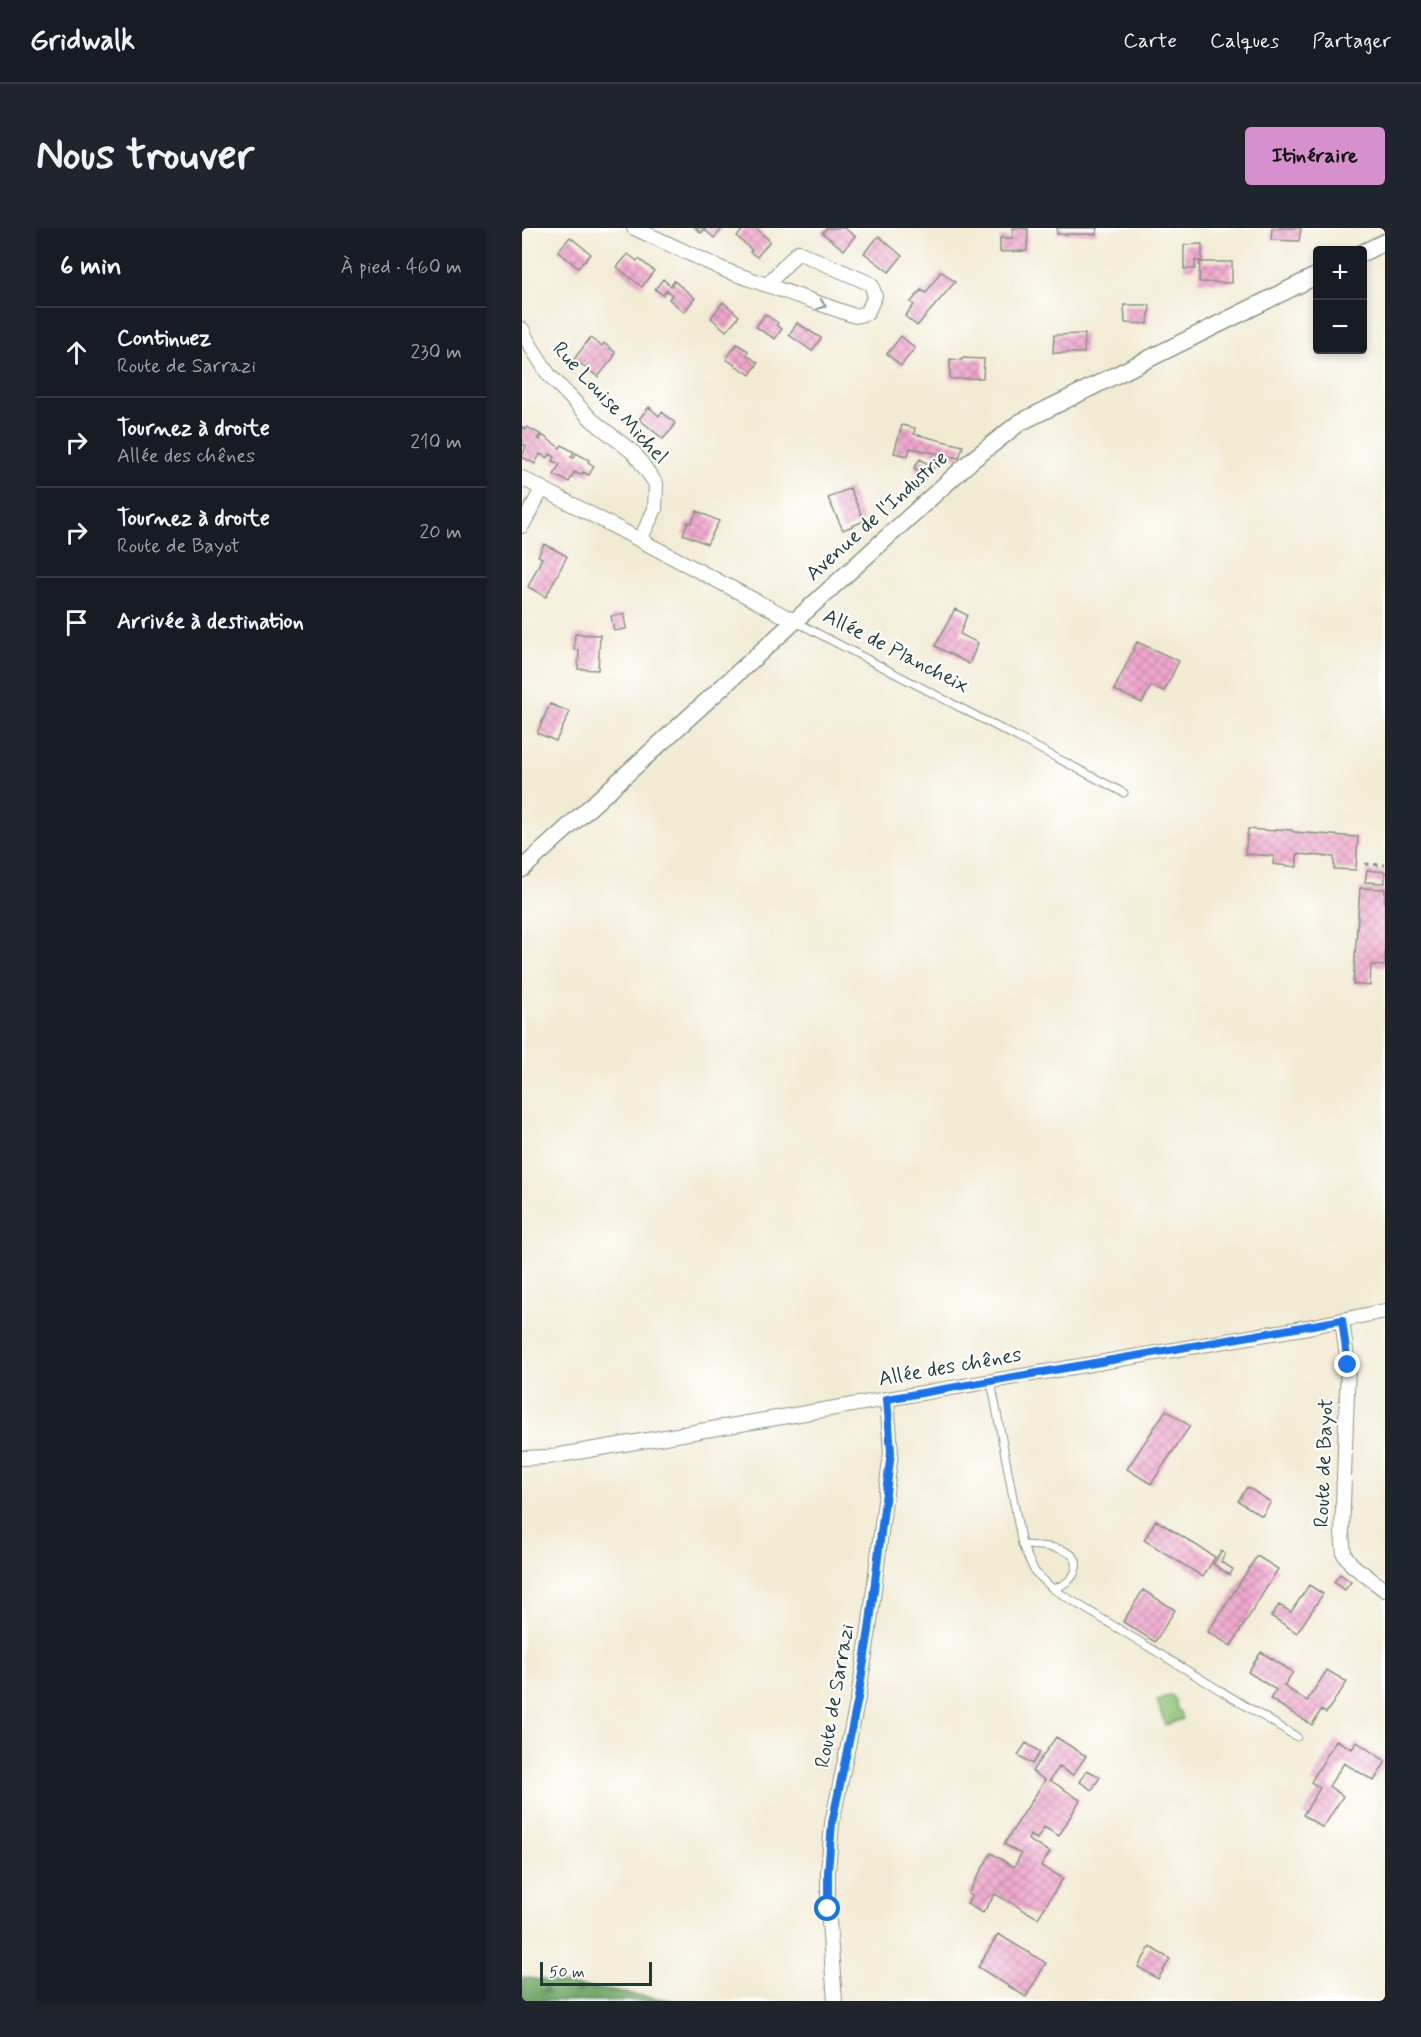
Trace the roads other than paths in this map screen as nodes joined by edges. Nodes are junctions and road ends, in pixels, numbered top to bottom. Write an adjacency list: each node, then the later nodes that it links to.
1 (634, 228): 5 (street)
2 (1385, 242): 3 (street)
3 (1367, 251)
4 (1313, 277): 11 (street, Avenue de l'Industrie)
5 (767, 285): 5 (street, one-way to 5)
6 (522, 329): 10 (street, Rue Louise Michel)
7 (522, 478): 8 (street, Allée de Plancheix)
8 (542, 489): 9 (street); 10 (street, Allée de Plancheix)
9 (522, 526)
10 (640, 540): 11 (street, Allée de Plancheix)
11 (794, 621): 12 (lane, Allée de Plancheix); 13 (street, Avenue de l'Industrie)
12 (1124, 793)
13 (522, 869)
14 (1385, 1311): 15 (street, Allée des chênes)
15 (1342, 1320): 16 (street, Allée des chênes); 21 (street, Route de Bayot)
16 (991, 1381): 17 (street, Allée des chênes); 19 (lane)
17 (887, 1399): 18 (street, Allée des chênes); 23 (street, Route de Sarrazi)
18 (522, 1458)
19 (1022, 1545): 20 (lane); 20 (lane)
20 (1053, 1589): 22 (lane)
21 (1385, 1590)
22 (1297, 1737)
23 (835, 2001)

